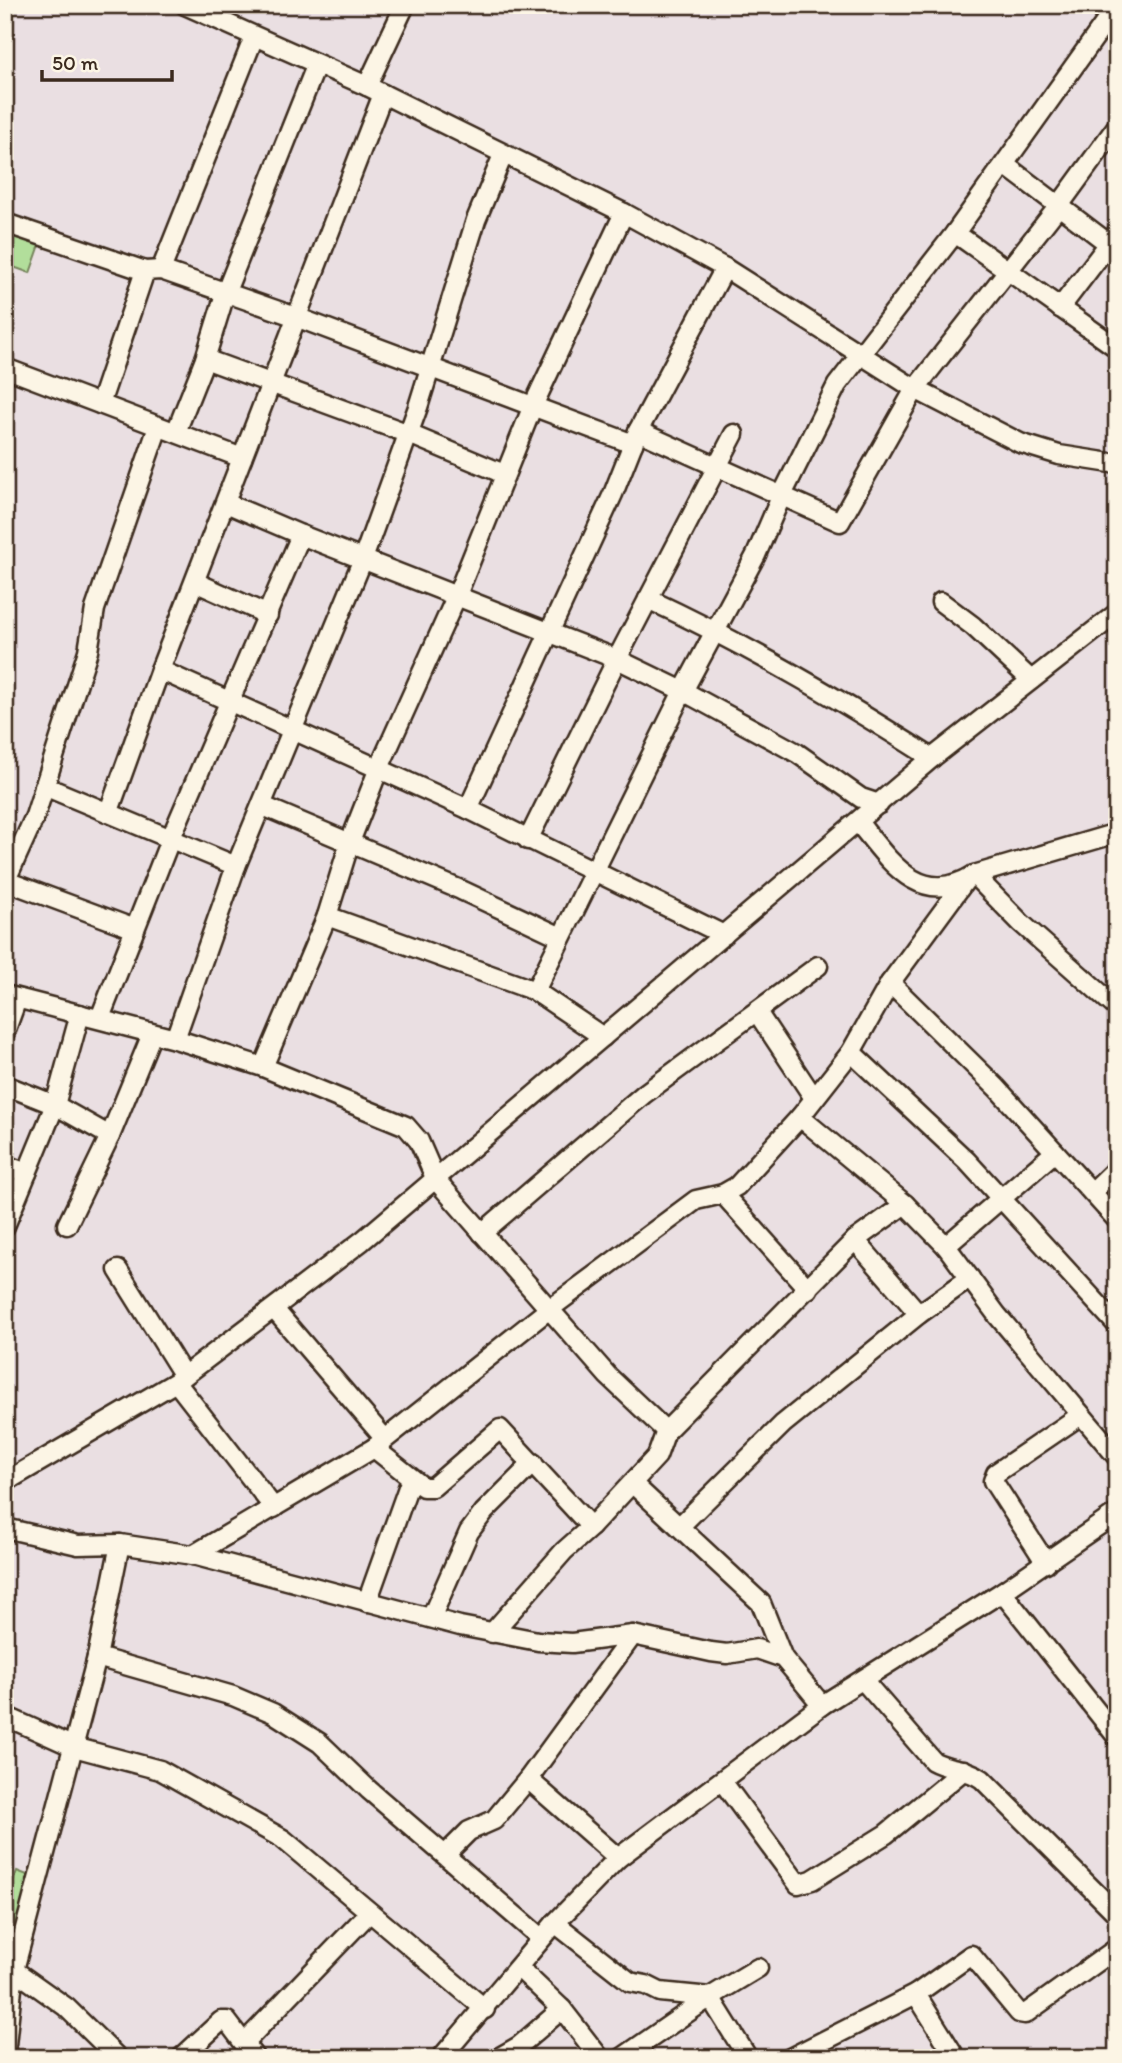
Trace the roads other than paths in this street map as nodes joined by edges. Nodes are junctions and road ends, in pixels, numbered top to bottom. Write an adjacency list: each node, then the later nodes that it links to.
1 (185, 5): 4 (street)
2 (405, 5): 6 (street)
3 (1117, 6): 10 (street)
4 (254, 37): 5 (street); 17 (street)
5 (316, 66): 6 (street); 19 (street)
6 (367, 86): 7 (street)
7 (383, 94): 9 (street); 21 (street)
8 (1117, 126): 11 (street)
9 (503, 155): 12 (street); 26 (street)
10 (1005, 164): 11 (street); 14 (street)
11 (1058, 207): 15 (street); 18 (street)
12 (624, 213): 16 (street); 30 (street)
13 (5, 223): 17 (street)
14 (955, 233): 18 (street); 23 (street)
15 (1114, 242): 20 (street)
16 (725, 268): 23 (street); 35 (street)
17 (153, 270): 19 (street); 29 (street)
18 (1008, 272): 20 (street); 28 (street)
19 (225, 294): 21 (street); 24 (street)
20 (1060, 308): 22 (street)
21 (296, 317): 26 (street); 27 (street)
22 (1117, 348)
23 (859, 355): 28 (street); 40 (street)
24 (205, 359): 27 (street); 32 (street)
25 (5, 368): 29 (street)
26 (430, 368): 30 (street); 34 (street)
27 (272, 383): 34 (street); 36 (street)
28 (915, 388): 37 (street); 40 (street)
29 (100, 404): 31 (street)
30 (532, 408): 35 (street); 39 (street)
31 (158, 427): 32 (street); 60 (street)
32 (176, 432): 36 (street)
33 (734, 433): 38 (street)
34 (409, 434): 39 (street); 43 (street)
35 (636, 438): 38 (street); 51 (street)
36 (242, 458): 41 (street)
37 (1117, 464)
38 (718, 466): 40 (street); 46 (street)
39 (504, 474): 45 (street)
40 (781, 497): 50 (street)
41 (226, 503): 42 (street); 44 (street)
42 (301, 535): 43 (street); 49 (street)
43 (363, 559): 45 (street); 57 (street)
44 (195, 582): 49 (street); 53 (street)
45 (457, 594): 51 (street); 59 (street)
46 (648, 599): 50 (street); 52 (street)
47 (941, 602): 54 (street)
48 (1117, 613): 54 (street)
49 (268, 615): 56 (street)
50 (717, 631): 55 (street); 58 (street)
51 (547, 633): 52 (street); 63 (street)
52 (617, 659): 55 (street); 68 (street)
53 (160, 670): 56 (street); 64 (street)
54 (1031, 680): 58 (street)
55 (683, 691): 61 (street); 71 (street)
56 (228, 700): 57 (street); 67 (street)
57 (292, 729): 59 (street); 62 (street)
58 (932, 758): 61 (street)
59 (379, 768): 63 (street); 69 (street)
60 (44, 786): 64 (street); 73 (street)
61 (879, 804): 65 (street)
62 (263, 806): 69 (street); 70 (street)
63 (468, 809): 68 (street)
64 (109, 811): 67 (street)
65 (858, 822): 72 (street); 76 (street)
66 (1117, 833): 72 (street)
67 (170, 840): 70 (street); 75 (street)
68 (528, 840): 71 (street)
69 (350, 842): 74 (street); 77 (street)
70 (236, 866): 89 (street)
71 (595, 869): 76 (street); 77 (street)
72 (970, 878): 79 (street); 82 (street)
73 (6, 882): 75 (street)
74 (327, 916): 80 (street); 91 (street)
75 (135, 929): 85 (street)
76 (724, 935): 88 (street)
77 (561, 937): 80 (street)
78 (818, 966): 83 (street)
79 (890, 984): 90 (street); 97 (street)
80 (535, 991): 88 (street)
81 (11, 997): 84 (street); 86 (street)
82 (1117, 1008)
83 (757, 1012): 93 (street); 109 (street)
84 (80, 1014): 85 (street); 94 (street)
85 (100, 1018): 87 (street)
86 (5, 1031)
87 (152, 1034): 89 (street); 96 (street)
88 (603, 1037): 101 (street)
89 (175, 1039): 91 (street)
90 (851, 1052): 93 (street); 104 (street)
91 (263, 1067): 101 (street)
92 (5, 1085): 94 (street)
93 (814, 1098): 95 (street)
94 (55, 1105): 96 (street); 100 (street)
95 (800, 1117): 103 (street); 105 (street)
96 (110, 1136): 107 (street)
97 (1055, 1152): 102 (street); 104 (street)
98 (5, 1166): 100 (street)
99 (1117, 1168): 102 (street)
100 (27, 1173): 108 (street)
101 (436, 1180): 109 (street); 115 (street)
102 (1092, 1192): 106 (street)
103 (723, 1194): 114 (street); 116 (street)
104 (1003, 1200): 111 (street); 118 (street)
105 (905, 1203): 110 (street); 111 (street)
106 (1117, 1220)
107 (67, 1225)
108 (5, 1226)
109 (482, 1233): 116 (street)
110 (855, 1240): 114 (street); 117 (street)
111 (946, 1247): 113 (street)
112 (118, 1270): 119 (street)
113 (970, 1278): 117 (street); 120 (street)
114 (808, 1289): 121 (street)
115 (274, 1309): 119 (street); 122 (street)
116 (548, 1310): 121 (street); 122 (street)
117 (919, 1314): 130 (street)
118 (1117, 1325)
119 (180, 1379): 126 (street); 128 (street)
120 (1081, 1415): 123 (street); 135 (street)
121 (666, 1431): 127 (street)
122 (380, 1443): 125 (street); 128 (street)
123 (1117, 1457)
124 (533, 1463): 125 (street); 131 (street); 138 (street)
125 (411, 1479): 137 (street)
126 (5, 1482)
127 (633, 1484): 130 (street); 131 (street)
128 (274, 1508): 134 (street)
129 (1117, 1513): 135 (street)
130 (680, 1526): 142 (street)
131 (591, 1527): 139 (street)
132 (5, 1528): 133 (street)
133 (120, 1544): 134 (street); 141 (street)
134 (193, 1555): 137 (street)
135 (1046, 1563): 136 (street)
136 (1002, 1592): 143 (street); 146 (street)
137 (366, 1602): 138 (street)
138 (431, 1618): 139 (street)
139 (492, 1633): 140 (street)
140 (633, 1635): 142 (street); 149 (street)
141 (97, 1657): 147 (street); 151 (street)
142 (783, 1658): 144 (street)
143 (863, 1680): 144 (street); 148 (street)
144 (822, 1705): 150 (street)
145 (5, 1716): 147 (street)
146 (1117, 1737)
147 (74, 1746): 153 (street); 160 (street)
148 (964, 1770): 150 (street); 154 (street)
149 (528, 1779): 151 (street); 152 (street)
150 (722, 1781): 152 (street)
151 (446, 1854): 156 (street)
152 (618, 1858): 155 (street)
153 (369, 1913): 164 (street); 166 (street)
154 (1117, 1914)
155 (555, 1923): 156 (street); 163 (street)
156 (541, 1938): 158 (street)
157 (1117, 1948): 161 (street)
158 (519, 1968): 164 (street); 165 (street)
159 (758, 1968): 163 (street)
160 (14, 1970): 162 (street); 168 (street)
161 (916, 1994): 176 (street); 177 (street)
162 (7, 1996): 167 (street)
163 (710, 1997): 174 (street); 175 (street)
164 (485, 2009): 171 (street)
165 (562, 2009): 172 (street); 173 (street)
166 (245, 2042): 169 (street); 170 (street)
167 (5, 2054)
168 (118, 2058)
169 (181, 2058)
170 (255, 2058)
171 (441, 2058)
172 (499, 2058)
173 (600, 2058)
174 (622, 2058)
175 (748, 2058)
176 (790, 2058)
177 (956, 2058)

